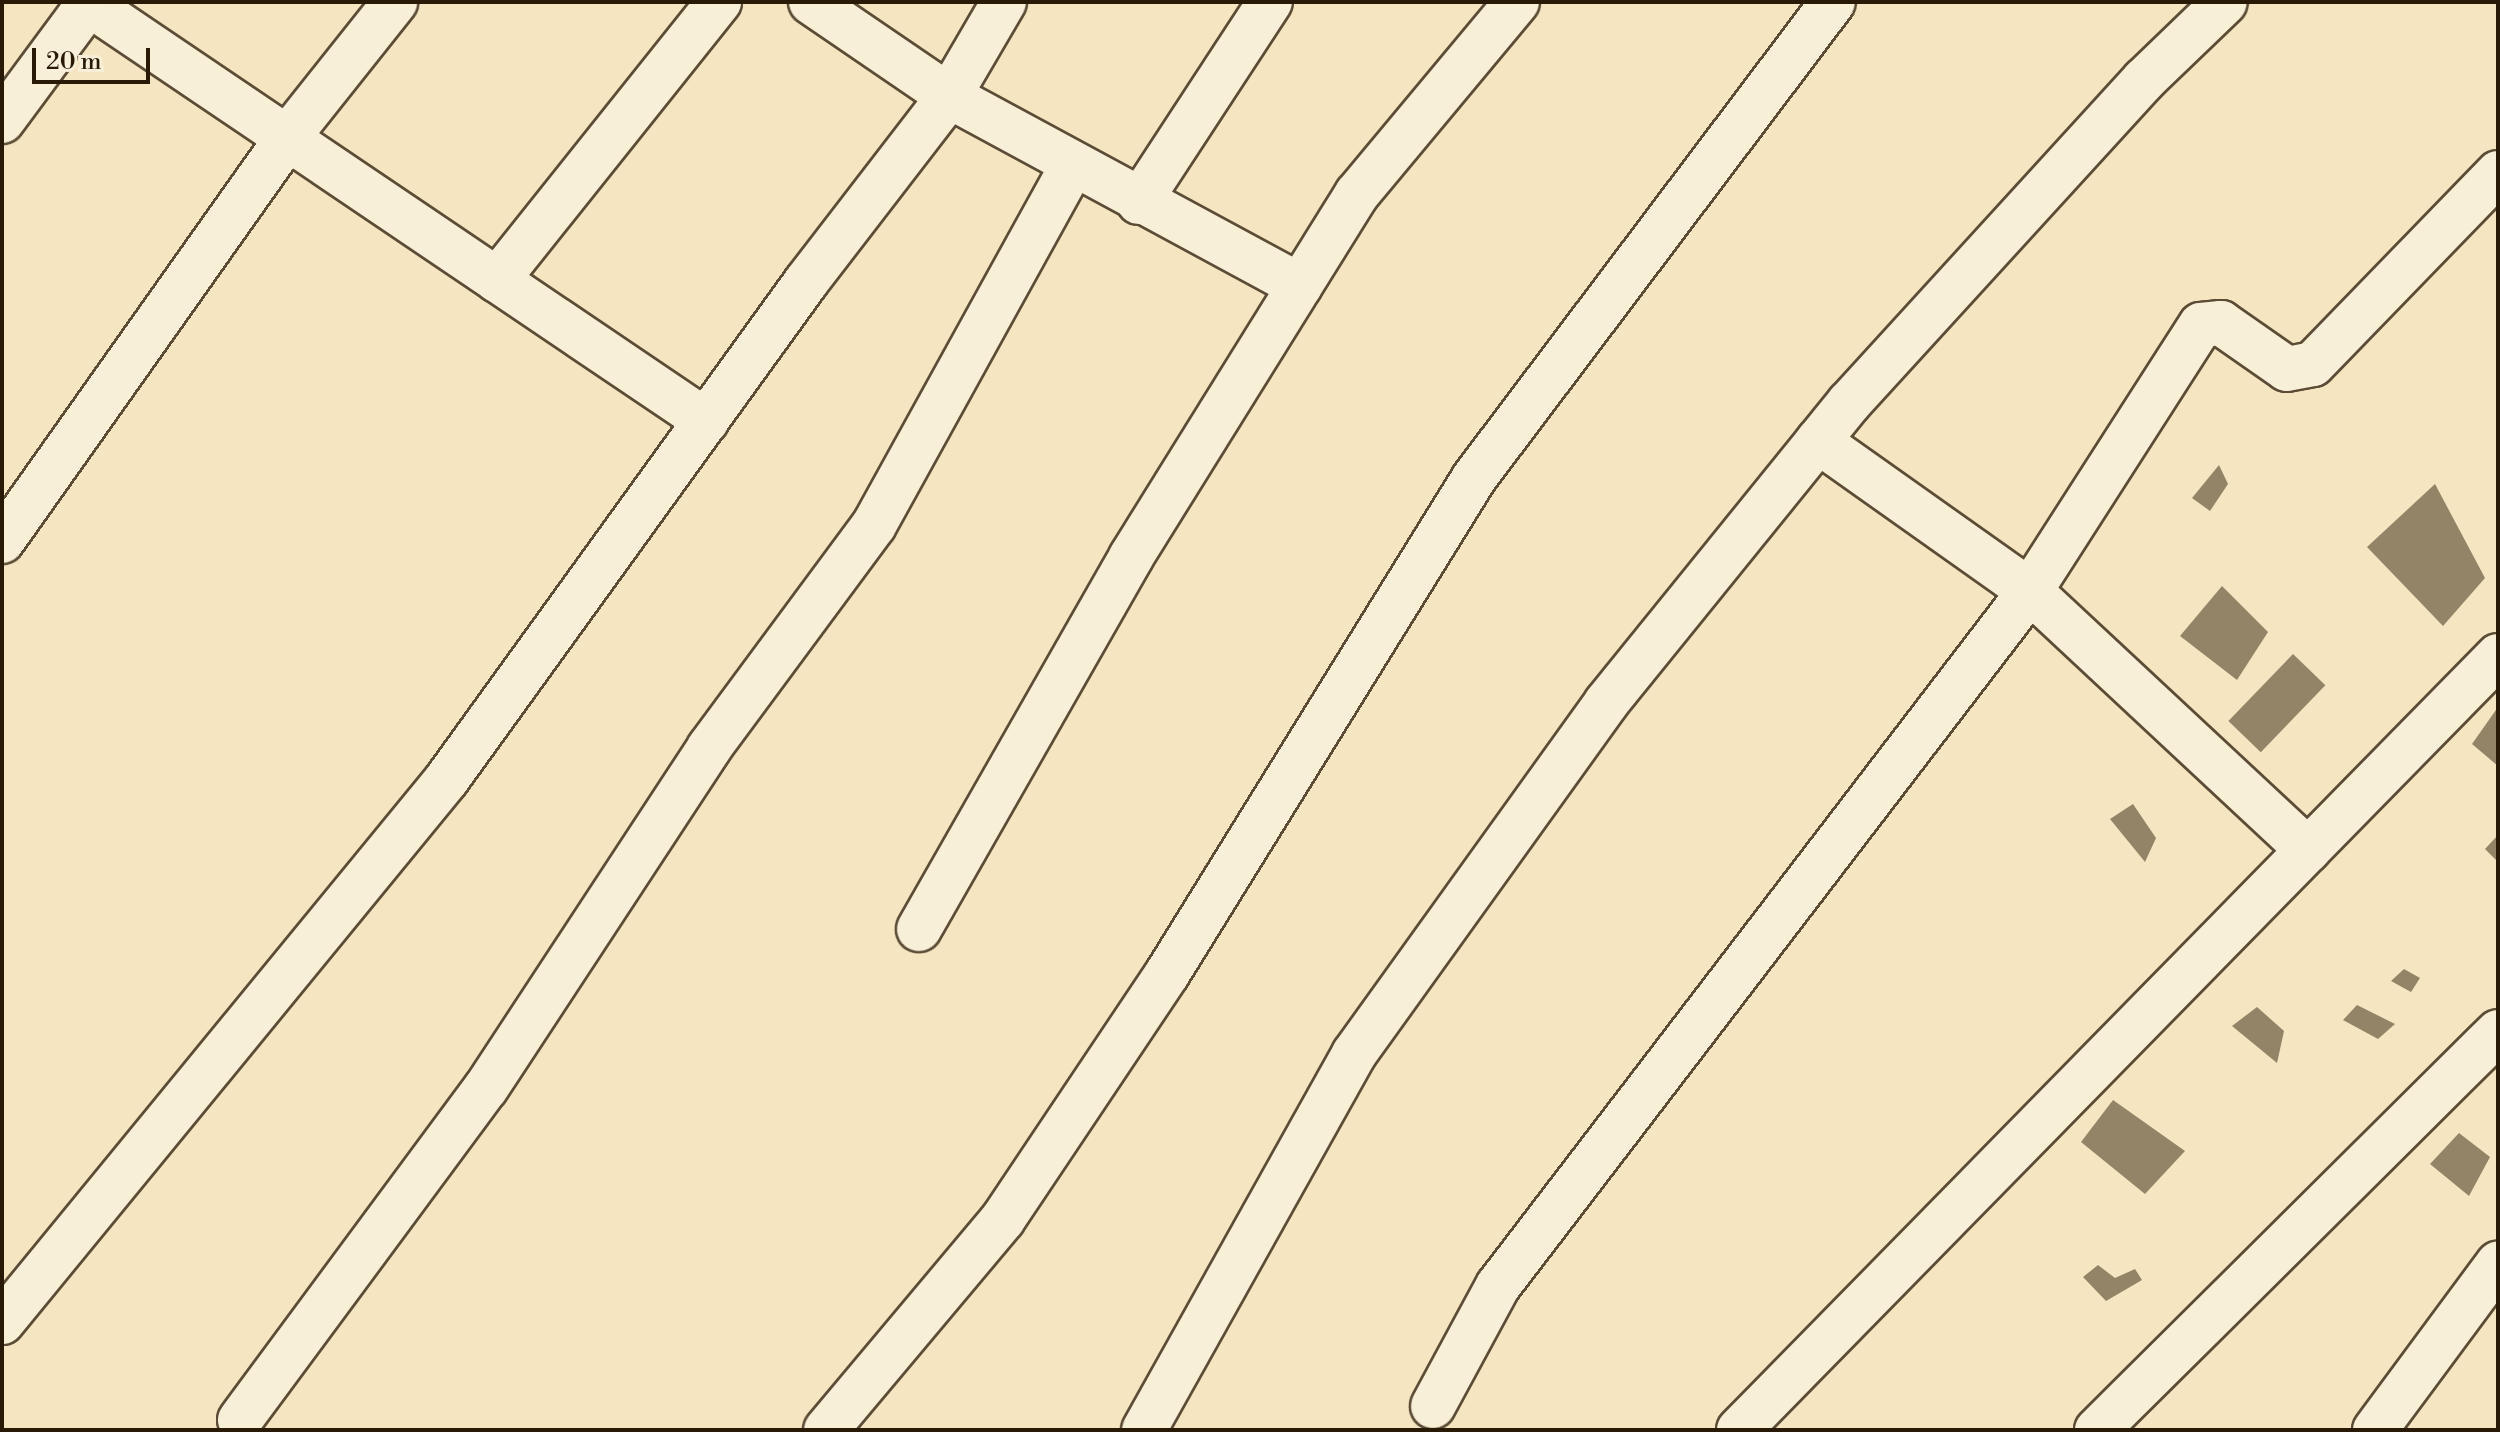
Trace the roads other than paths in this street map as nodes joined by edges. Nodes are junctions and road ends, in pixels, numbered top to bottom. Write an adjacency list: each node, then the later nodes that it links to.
1 (395, 2): 12 (street)
2 (719, 2): 16 (street)
3 (811, 2): 10 (street)
4 (1004, 2): 10 (street)
5 (1270, 2): 15 (street)
6 (1517, 2): 17 (street)
7 (1833, 2): 30 (street)
8 (2225, 2): 19 (street)
9 (89, 3): 11 (street); 12 (street)
10 (949, 96): 13 (street); 18 (street)
11 (2, 121)
12 (287, 138): 16 (street); 20 (street)
13 (1073, 165): 15 (street); 29 (street)
14 (2498, 173): 21 (street)
15 (1139, 202): 17 (street)
16 (497, 280): 18 (street)
17 (1300, 286): 24 (street)
18 (706, 421): 27 (street)
19 (1818, 441): 21 (street); 31 (street)
20 (2, 541)
21 (2030, 591): 23 (street); 28 (street)
22 (2498, 656): 23 (street)
23 (2308, 850): 32 (street)
24 (919, 929)
25 (2498, 1032): 33 (street)
26 (2498, 1264): 34 (street)
27 (2, 1322)
28 (1433, 1406)
29 (240, 1420)
30 (826, 1430)
31 (1144, 1430)
32 (1739, 1430)
33 (2097, 1430)
34 (2375, 1430)

